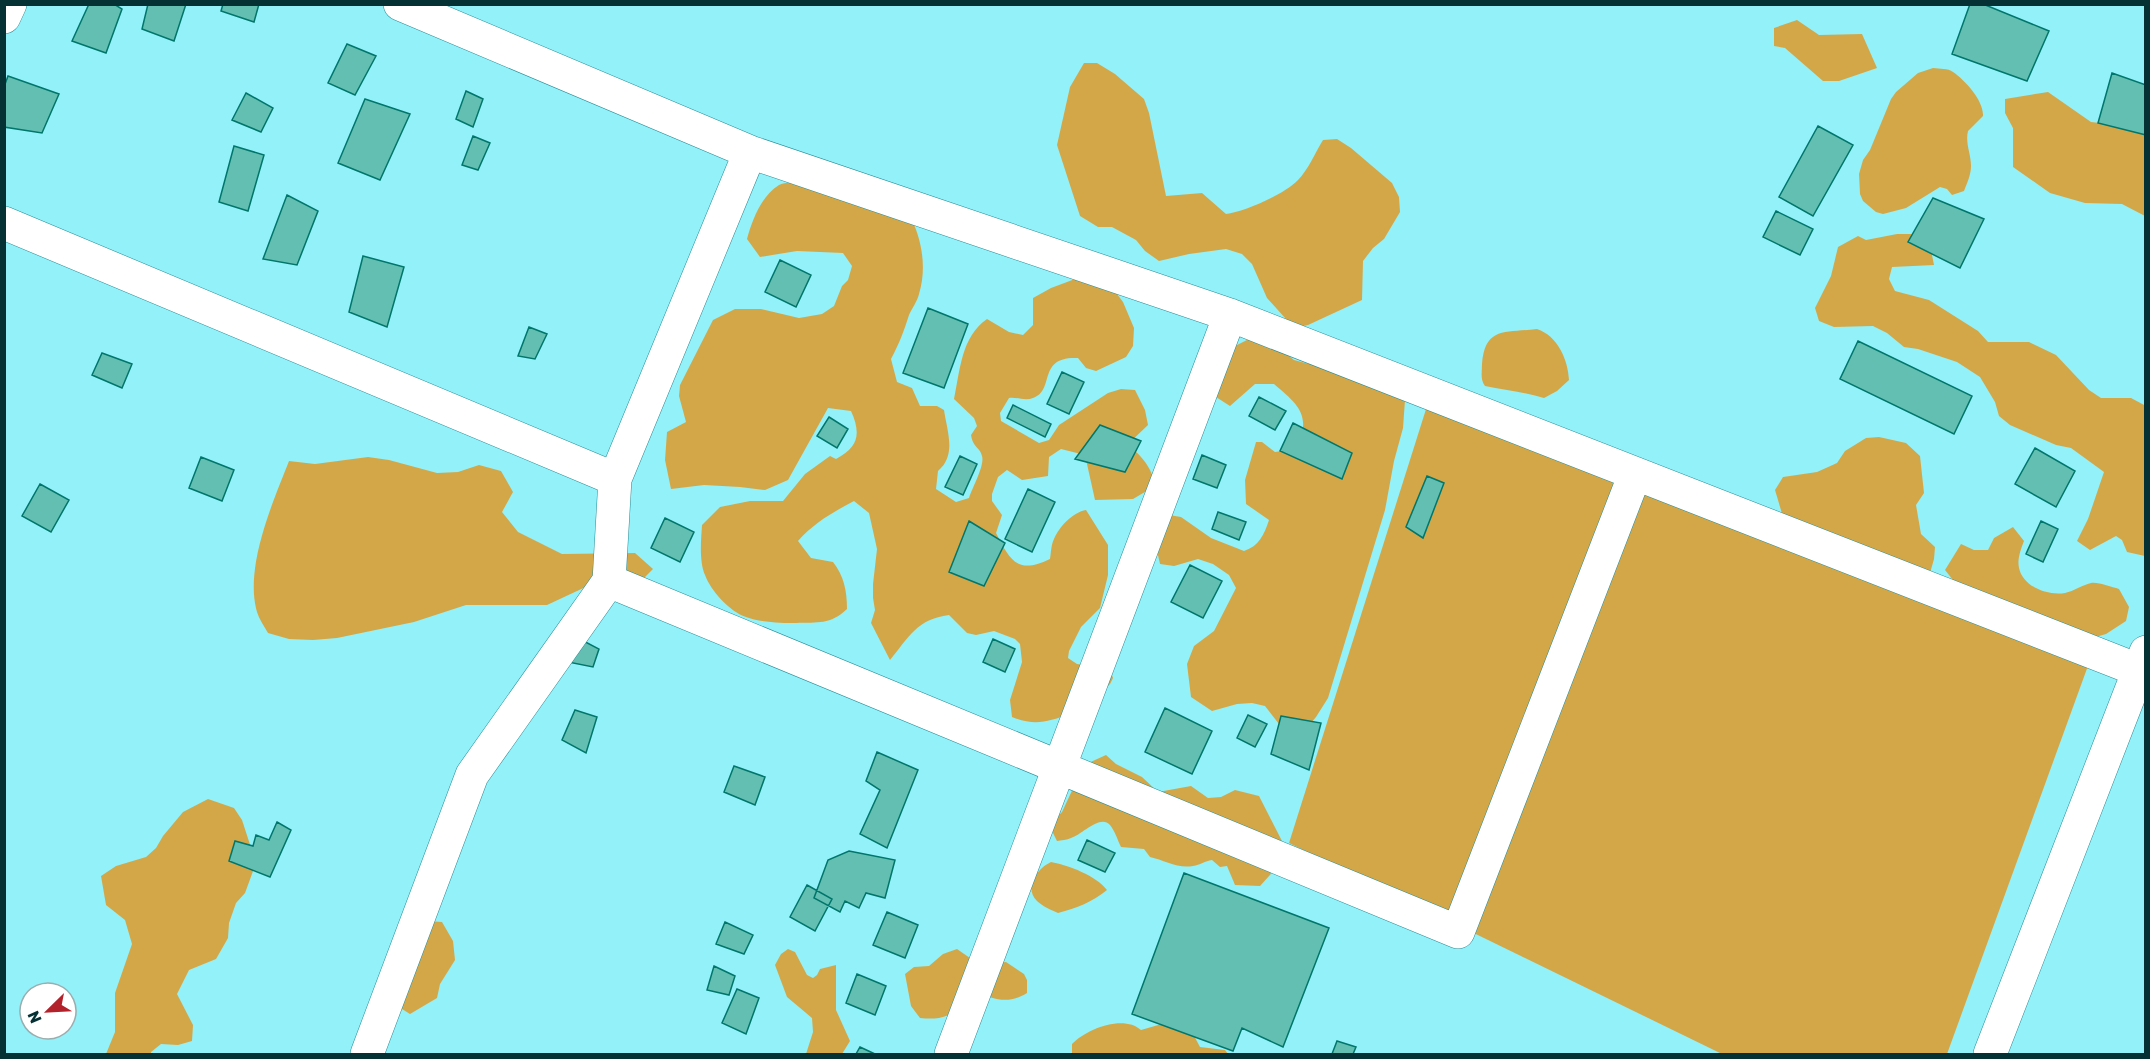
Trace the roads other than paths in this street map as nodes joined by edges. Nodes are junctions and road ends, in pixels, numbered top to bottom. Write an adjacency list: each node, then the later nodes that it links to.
1 (10, 4): 3 (street)
2 (400, 4): 4 (street)
3 (4, 17)
4 (750, 152): 6 (street); 8 (street)
5 (4, 223): 8 (street)
6 (1230, 315): 7 (street); 11 (street)
7 (1635, 474): 10 (street); 11 (street)
8 (615, 479): 9 (street)
9 (609, 580): 11 (street); 12 (street)
10 (2142, 661): 14 (street)
11 (1059, 767): 13 (street)
12 (368, 1054)
13 (951, 1054)
14 (1990, 1054)

